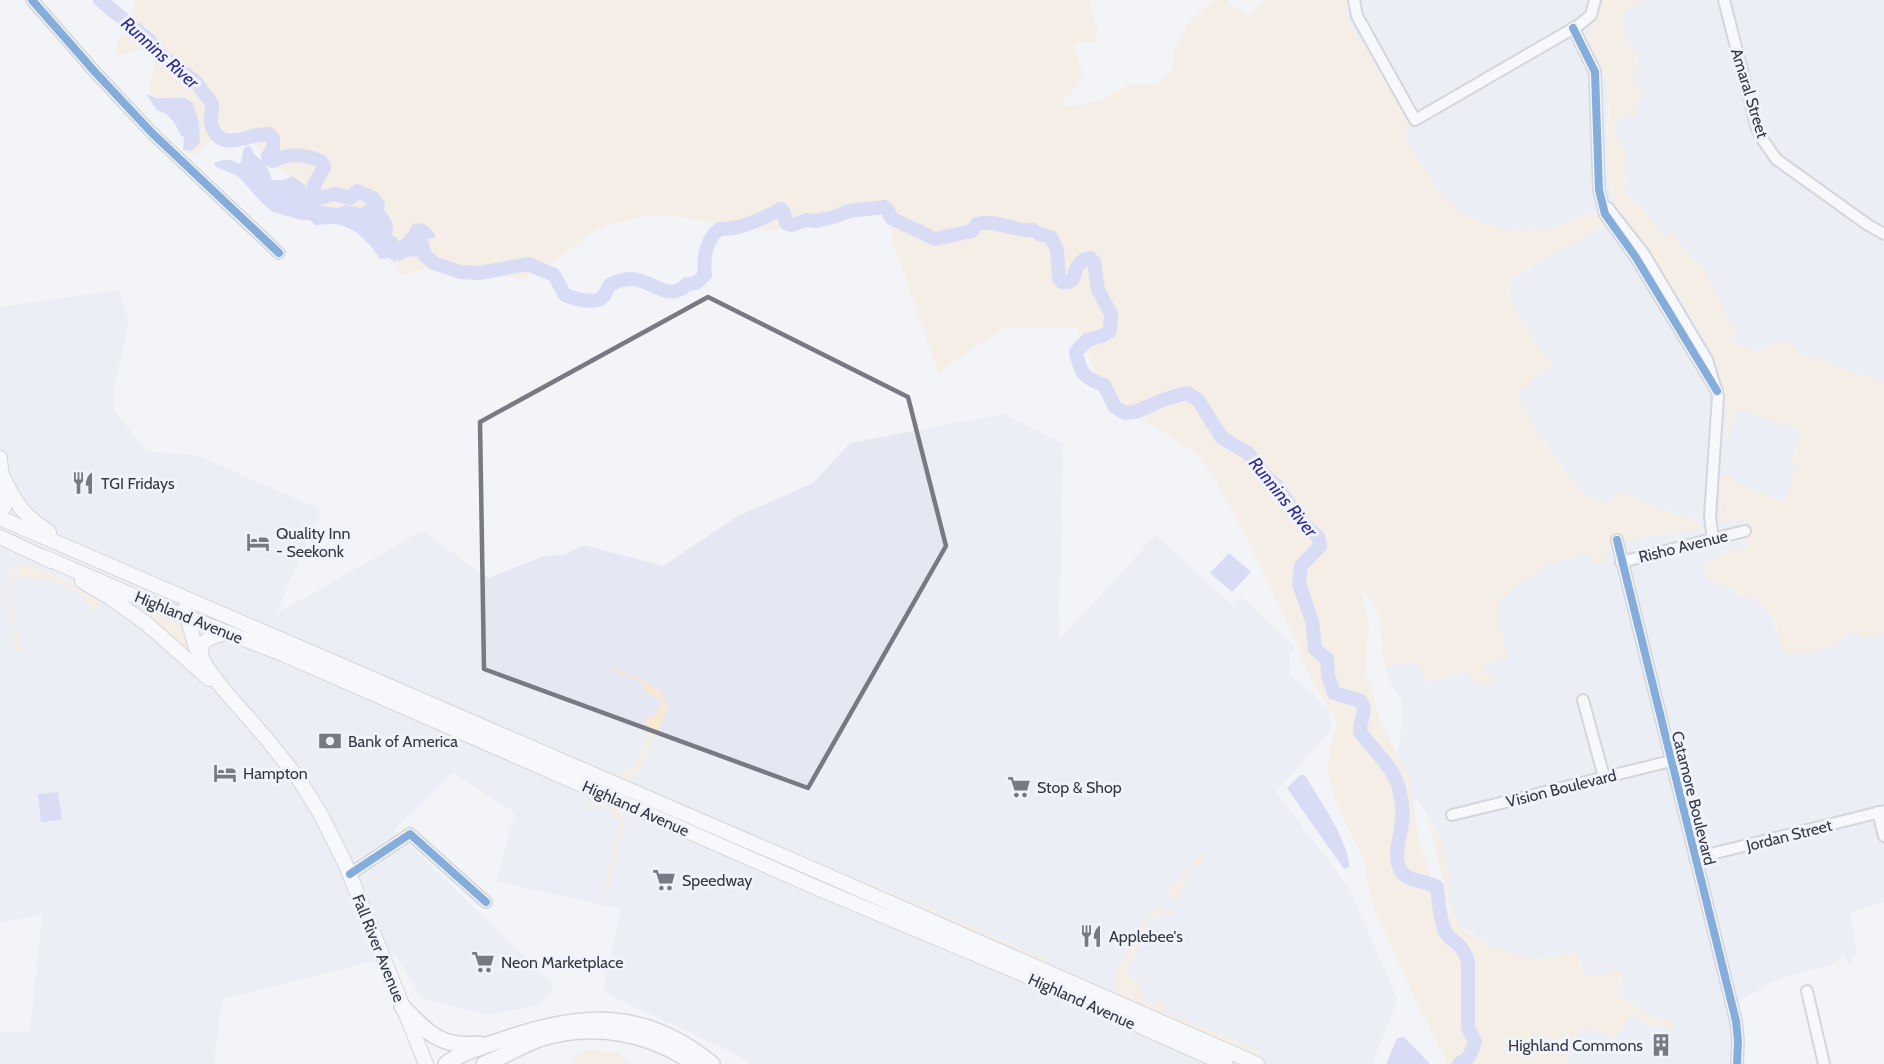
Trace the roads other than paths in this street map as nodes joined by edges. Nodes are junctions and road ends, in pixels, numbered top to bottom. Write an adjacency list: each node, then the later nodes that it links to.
1 (32, 0): 7 (street)
2 (1354, 0): 5 (street)
3 (1596, 0): 5 (street)
4 (1724, 0): 6 (street, Amaral Street)
5 (1573, 28): 13 (street)
6 (1884, 234)
7 (279, 253)
8 (0, 458): 9 (main road)
9 (2, 476): 10 (main road); 15 (main road)
10 (0, 515): 15 (main road)
11 (1745, 531): 13 (street, Risho Avenue)
12 (0, 537): 16 (main road, Fall River Avenue)
13 (1713, 539): 17 (street, Risho Avenue)
14 (1617, 540): 17 (street, Catamore Boulevard)
15 (81, 552): 18 (main road, Highland Avenue)
16 (45, 556): 19 (main road, Highland Avenue); 22 (main road, Fall River Avenue)
17 (1622, 562): 24 (street, Catamore Boulevard)
18 (176, 595): 19 (main road, Fall River Avenue); 41 (main road, Highland Avenue)
19 (187, 616): 20 (main road, Highland Avenue); 21 (main road, Fall River Avenue)
20 (227, 633): 21 (main road); 40 (main road, Highland Avenue)
21 (201, 656): 22 (main road, Fall River Avenue)
22 (223, 689): 30 (main road, Fall River Avenue)
23 (1583, 700): 25 (street)
24 (1671, 761): 25 (street, Vision Boulevard); 29 (street, Catamore Boulevard)
25 (1604, 777): 27 (street, Vision Boulevard)
26 (1881, 812): 28 (street); 29 (street, Jordan Street)
27 (1452, 815)
28 (1884, 836)
29 (1695, 858): 42 (street, Catamore Boulevard)
30 (350, 874): 31 (street); 33 (main road, Fall River Avenue)
31 (486, 903)
32 (1807, 991): 43 (street)
33 (402, 1006): 34 (highway); 36 (main road, Fall River Avenue)
34 (514, 1036): 37 (highway); 39 (highway)
35 (488, 1063): 38 (highway)
36 (426, 1064)
37 (446, 1064)
38 (694, 1064)
39 (712, 1064)
40 (1225, 1064)
41 (1257, 1064)
42 (1737, 1064)
43 (1824, 1064)

